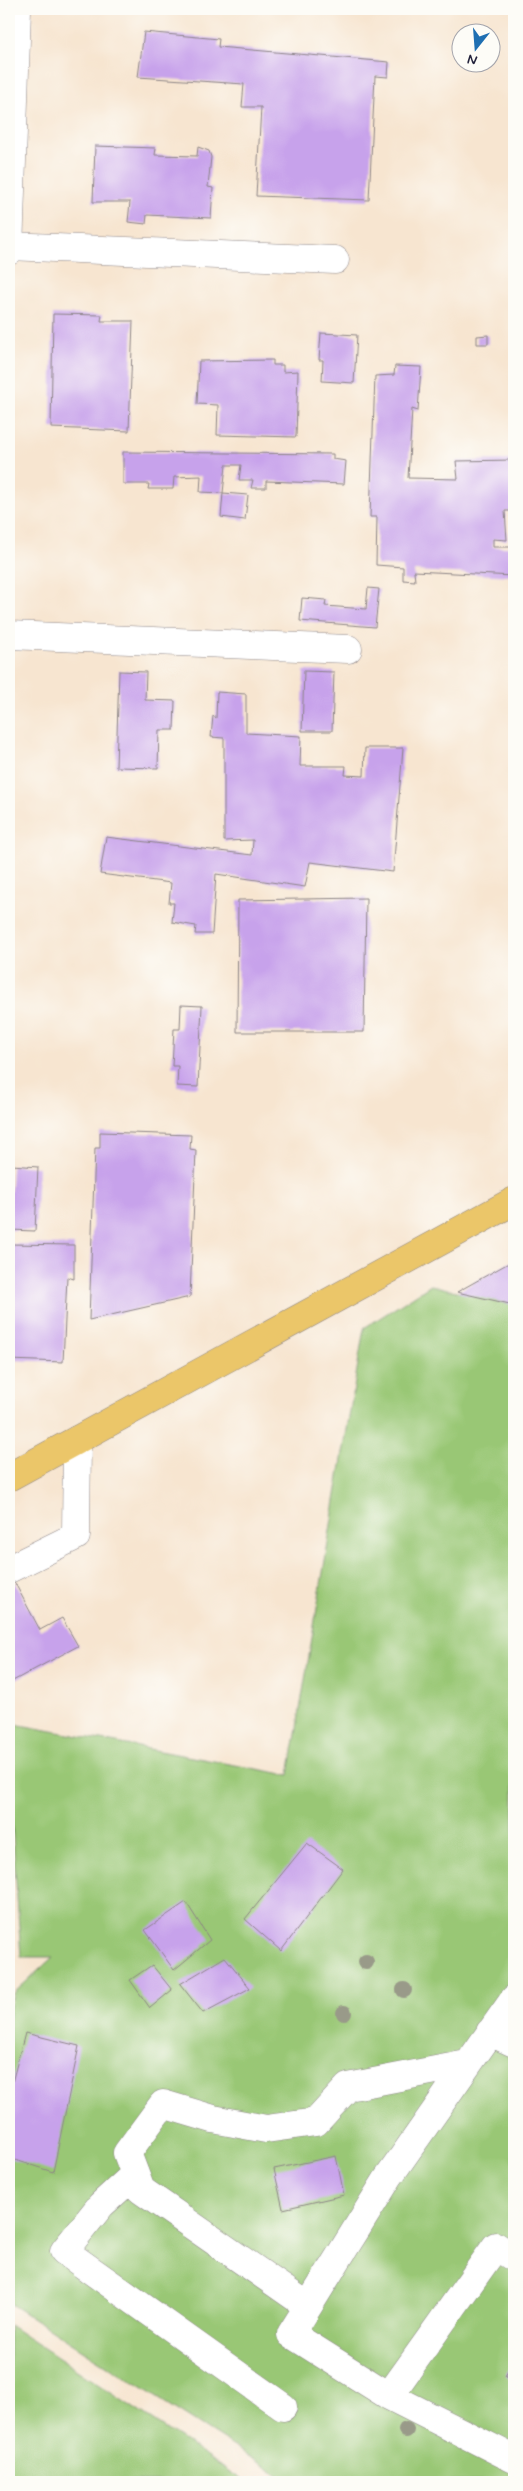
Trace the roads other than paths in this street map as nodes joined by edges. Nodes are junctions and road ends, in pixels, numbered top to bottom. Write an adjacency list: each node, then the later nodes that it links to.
1 (17, 9): 2 (street)
2 (9, 246): 3 (street); 4 (street)
3 (9, 251)
4 (335, 260)
5 (9, 635): 6 (street)
6 (348, 649)
7 (514, 1201): 8 (main road)
8 (77, 1440): 9 (main road); 10 (street)
9 (9, 1477)
10 (9, 1569)
11 (514, 1999): 12 (street)
12 (502, 2038): 13 (street)
13 (467, 2064): 14 (street); 16 (street)
14 (135, 2174): 16 (street); 18 (street)
15 (514, 2258): 17 (street)
16 (308, 2306): 17 (street)
17 (389, 2396): 19 (street)
18 (283, 2407)
19 (514, 2460)

